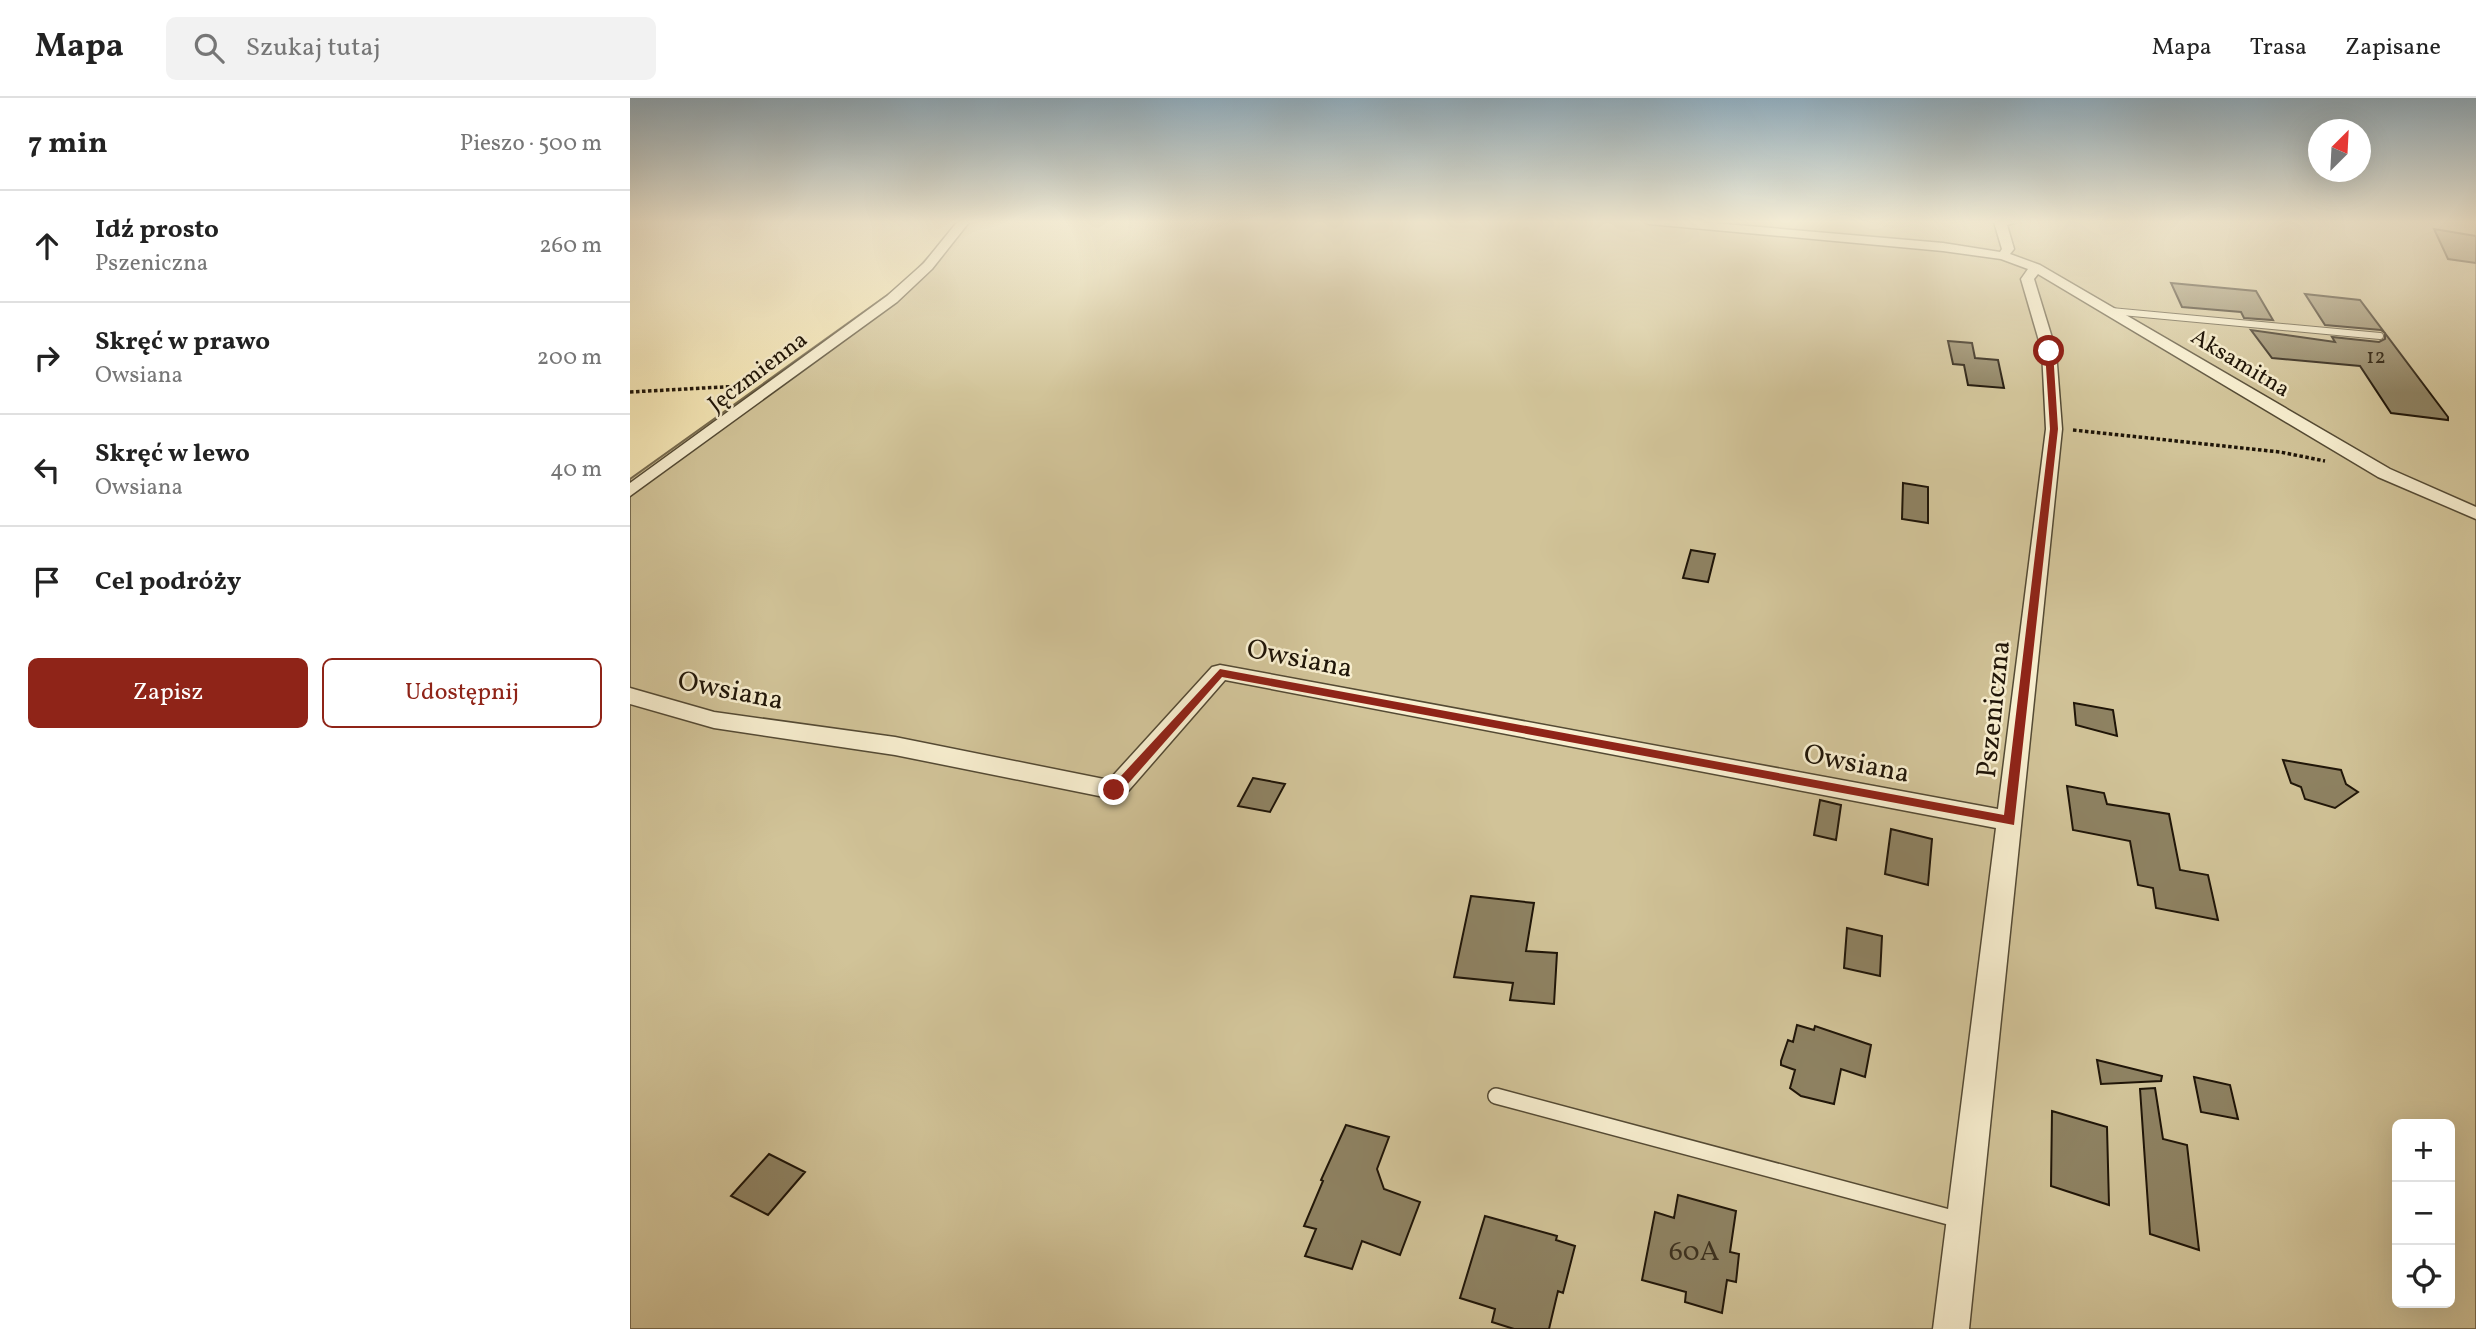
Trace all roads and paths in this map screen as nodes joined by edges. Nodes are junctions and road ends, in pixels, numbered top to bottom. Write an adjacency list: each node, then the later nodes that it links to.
1 (914, 278): 6 (street, Jęczmienna)
2 (2027, 278): 8 (street, Pszeniczna)
3 (2054, 278): 4 (street, Aksamitna)
4 (2111, 311): 5 (lane); 11 (street, Aksamitna)
5 (2380, 337)
6 (775, 386): 7 (path); 10 (street, Jęczmienna)
7 (630, 392)
8 (2054, 429): 9 (path); 13 (street, Pszeniczna)
9 (2332, 463)
10 (630, 491)
11 (2476, 514)
12 (630, 696): 13 (street, Owsiana)
13 (2010, 821): 15 (street, Pszeniczna)
14 (1496, 1096): 15 (lane)
15 (1964, 1221): 16 (street, Pszeniczna)
16 (1951, 1329)

